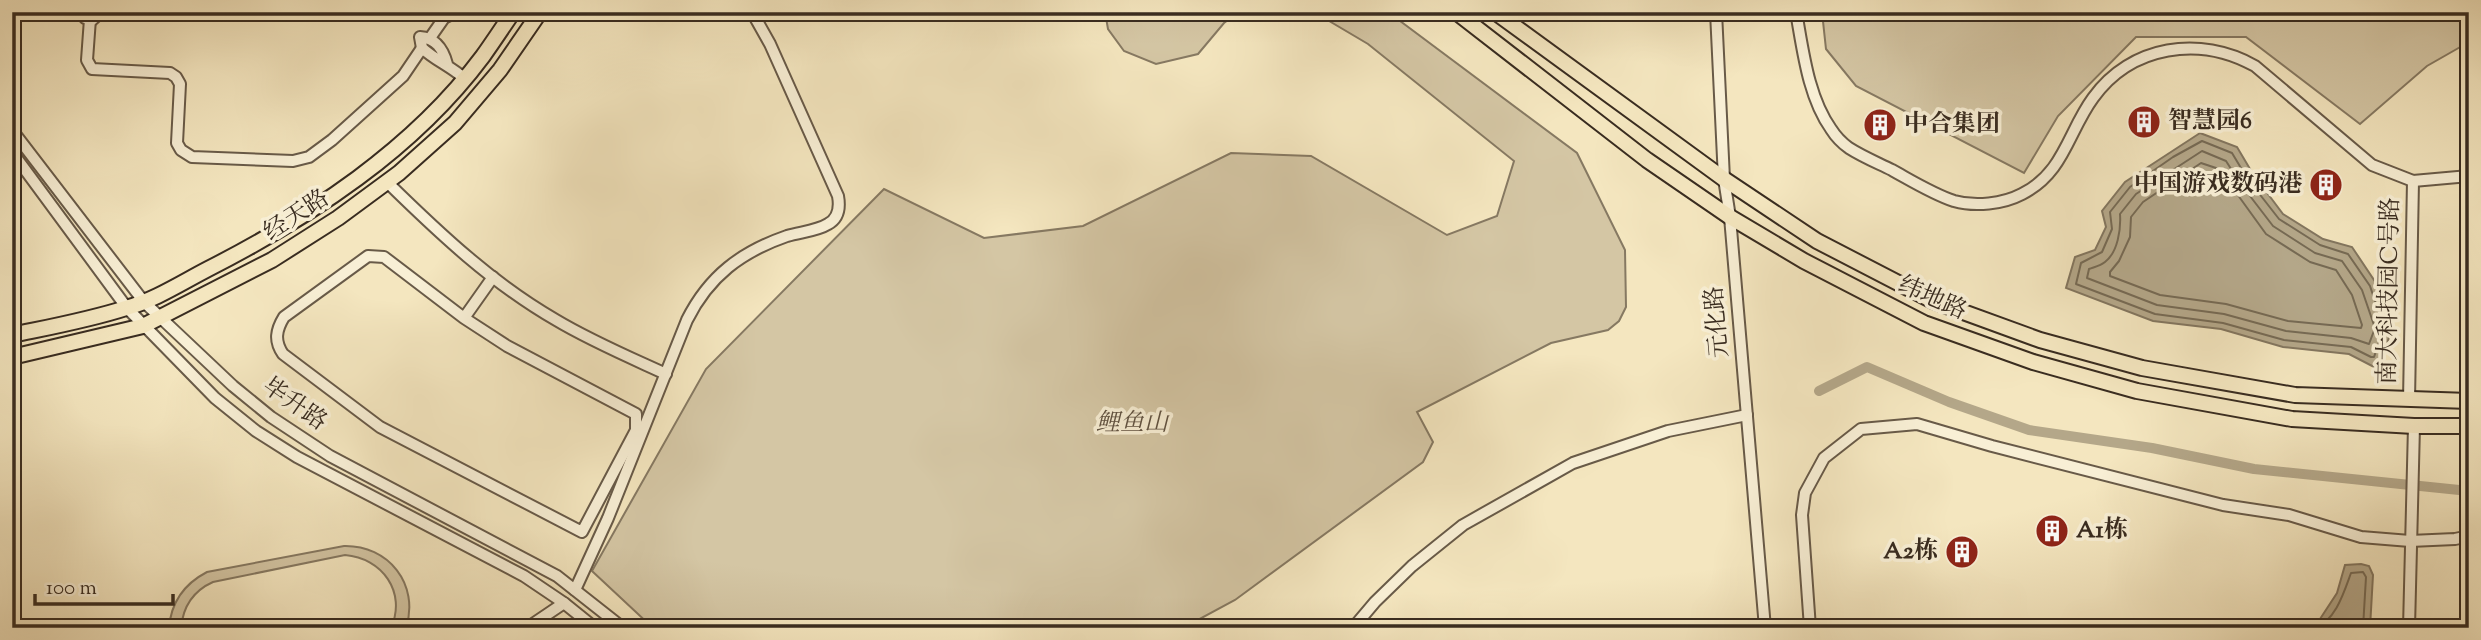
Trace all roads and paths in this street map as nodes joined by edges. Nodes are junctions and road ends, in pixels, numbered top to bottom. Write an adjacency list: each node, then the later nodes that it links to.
1 (80, 12): 11 (street)
2 (101, 12): 11 (street)
3 (456, 12): 12 (street)
4 (513, 12): 15 (main road, 经天路)
5 (540, 12): 21 (main road, 经天路)
6 (752, 12): 31 (street)
7 (1456, 12): 22 (main road, 纬地路)
8 (1495, 12): 19 (main road, 纬地路)
9 (1716, 12): 19 (street, 元化路)
10 (1796, 12): 20 (street, 南大科技园C号路)
11 (90, 19): 13 (street)
12 (430, 38): 13 (street); 14 (street)
13 (422, 48): 14 (street)
14 (447, 64): 15 (street)
15 (464, 78): 24 (main road, 经天路)
16 (12, 130): 24 (street, 毕升路)
17 (12, 152): 25 (street, 毕升路)
18 (2469, 176): 20 (street)
19 (1724, 179): 22 (street, 元化路); 32 (main road, 纬地路)
20 (2413, 181): 32 (street, 南大科技园C号路)
21 (387, 182): 23 (street); 26 (main road, 经天路)
22 (1730, 217): 34 (street, 元化路); 35 (main road, 纬地路)
23 (493, 277): 27 (street); 31 (street)
24 (144, 302): 25 (main road, 经天路); 26 (street, 毕升路)
25 (127, 308): 28 (street, 毕升路); 29 (main road, 经天路)
26 (160, 318): 28 (main road, 经天路); 39 (street, 毕升路)
27 (464, 318): 27 (street)
28 (143, 326): 30 (main road, 经天路); 40 (street, 毕升路)
29 (12, 335)
30 (12, 357)
31 (666, 374): 39 (street)
32 (2409, 400): 33 (main road, 纬地路)
33 (2469, 401)
34 (1747, 415): 44 (street); 45 (street, 元化路)
35 (2414, 426): 36 (main road, 纬地路); 38 (street)
36 (2469, 426)
37 (2469, 536): 38 (street)
38 (2410, 541): 46 (street); 47 (street)
39 (575, 590): 43 (street, 毕升路)
40 (564, 603): 41 (street); 42 (street, 毕升路)
41 (527, 628)
42 (595, 628)
43 (623, 628)
44 (1353, 628)
45 (1766, 628)
46 (1810, 628)
47 (2409, 628)

